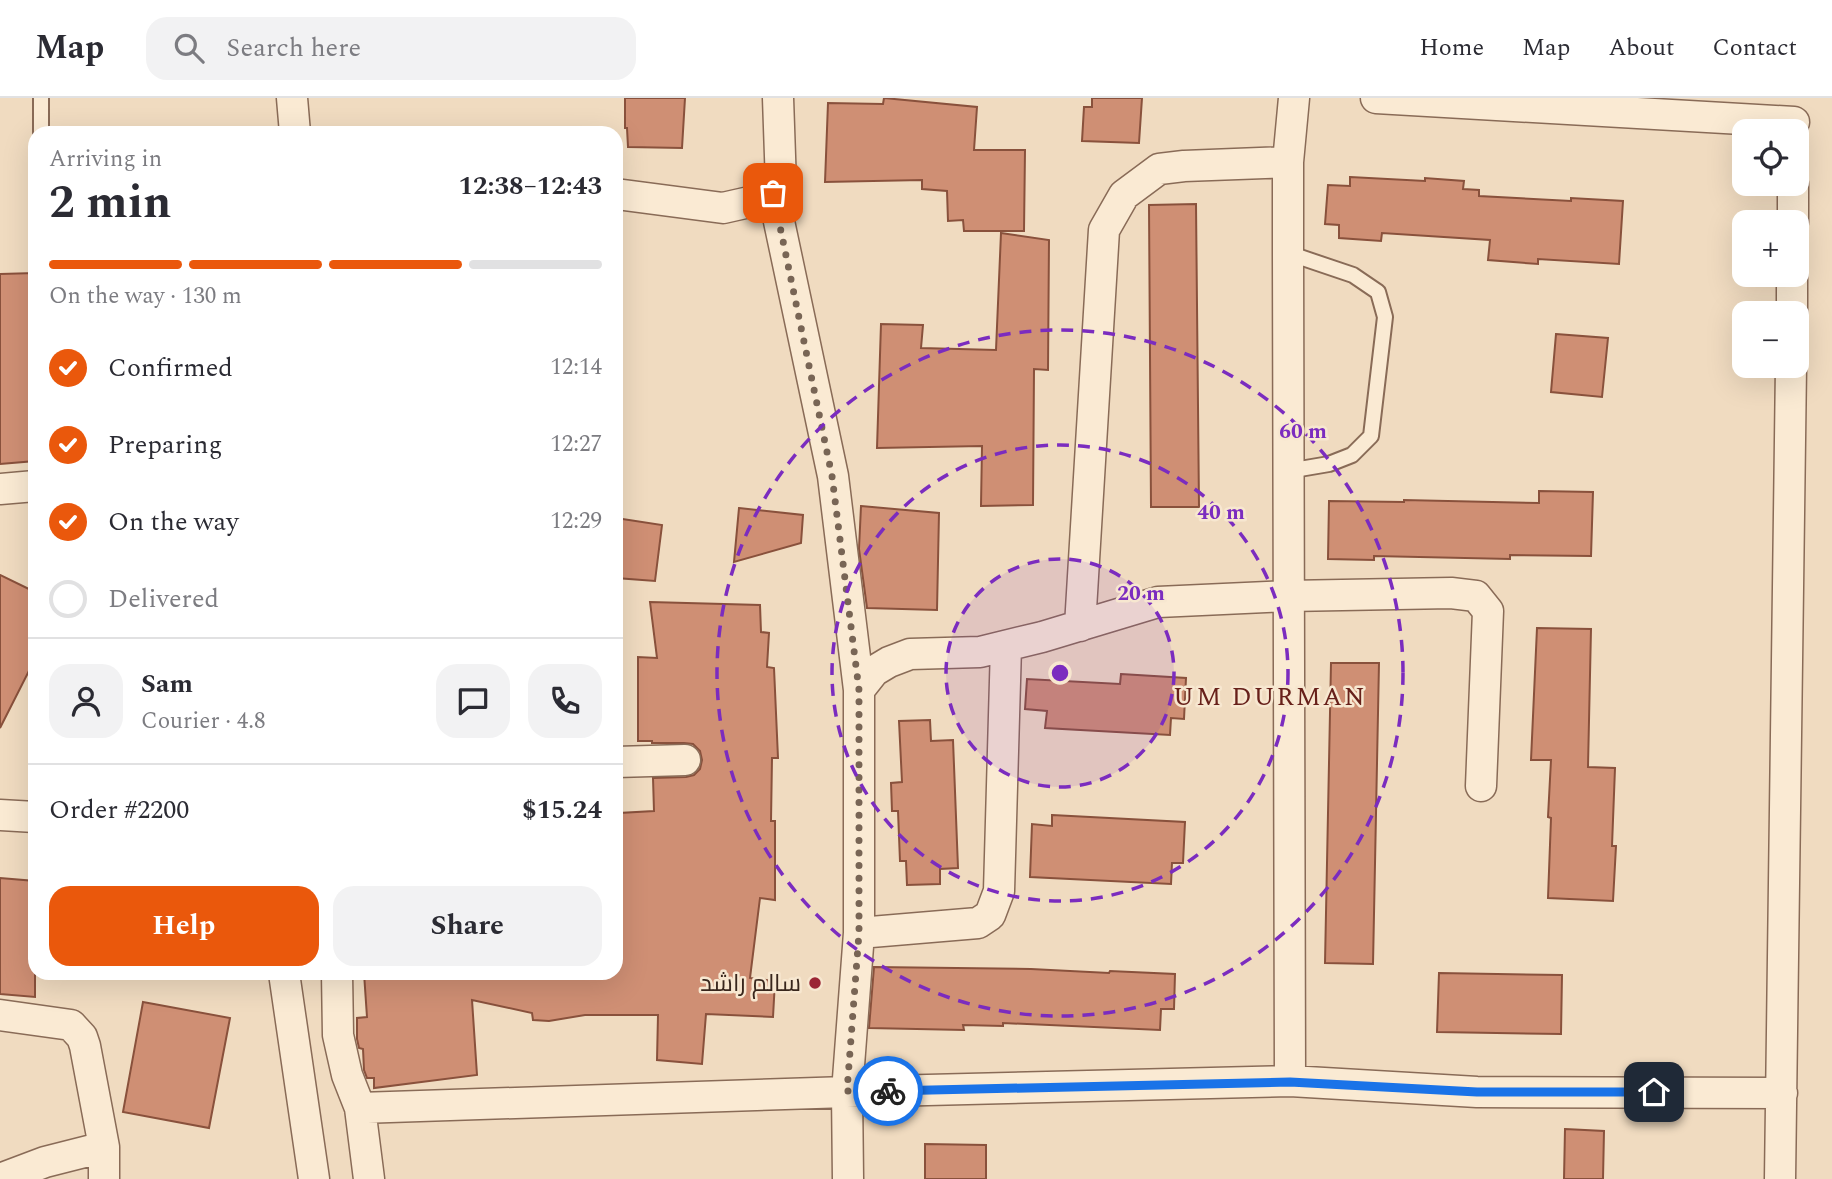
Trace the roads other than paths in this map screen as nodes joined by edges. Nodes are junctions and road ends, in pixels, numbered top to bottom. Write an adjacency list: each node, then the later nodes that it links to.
1 (41, 98): 7 (lane)
2 (292, 98): 8 (street)
3 (778, 98): 10 (street)
4 (1294, 98): 9 (street)
5 (1376, 98): 6 (street)
6 (1794, 117)
7 (41, 126)
8 (294, 126)
9 (1288, 162): 12 (street); 18 (street)
10 (773, 193): 11 (street); 20 (street)
11 (623, 195)
12 (1288, 253): 14 (street); 14 (lane)
13 (1791, 378): 32 (street)
14 (1288, 471): 17 (street)
15 (28, 487): 16 (street)
16 (0, 489)
17 (1287, 596): 18 (street); 23 (street); 30 (street)
18 (1080, 626): 19 (street)
19 (1006, 646): 20 (street); 26 (street)
20 (859, 690): 26 (street)
21 (685, 761): 22 (street)
22 (623, 762)
23 (1481, 786)
24 (0, 815): 25 (street)
25 (28, 817)
26 (859, 933): 31 (street)
27 (285, 980): 37 (street)
28 (337, 980): 33 (street)
29 (0, 1015): 34 (street)
30 (1290, 1082): 31 (street); 32 (street)
31 (847, 1091): 33 (street); 39 (street)
32 (1782, 1093): 40 (street)
33 (360, 1108): 38 (street)
34 (104, 1147): 35 (street); 36 (street)
35 (0, 1179)
36 (104, 1179)
37 (314, 1179)
38 (369, 1179)
39 (848, 1179)
40 (1780, 1179)

